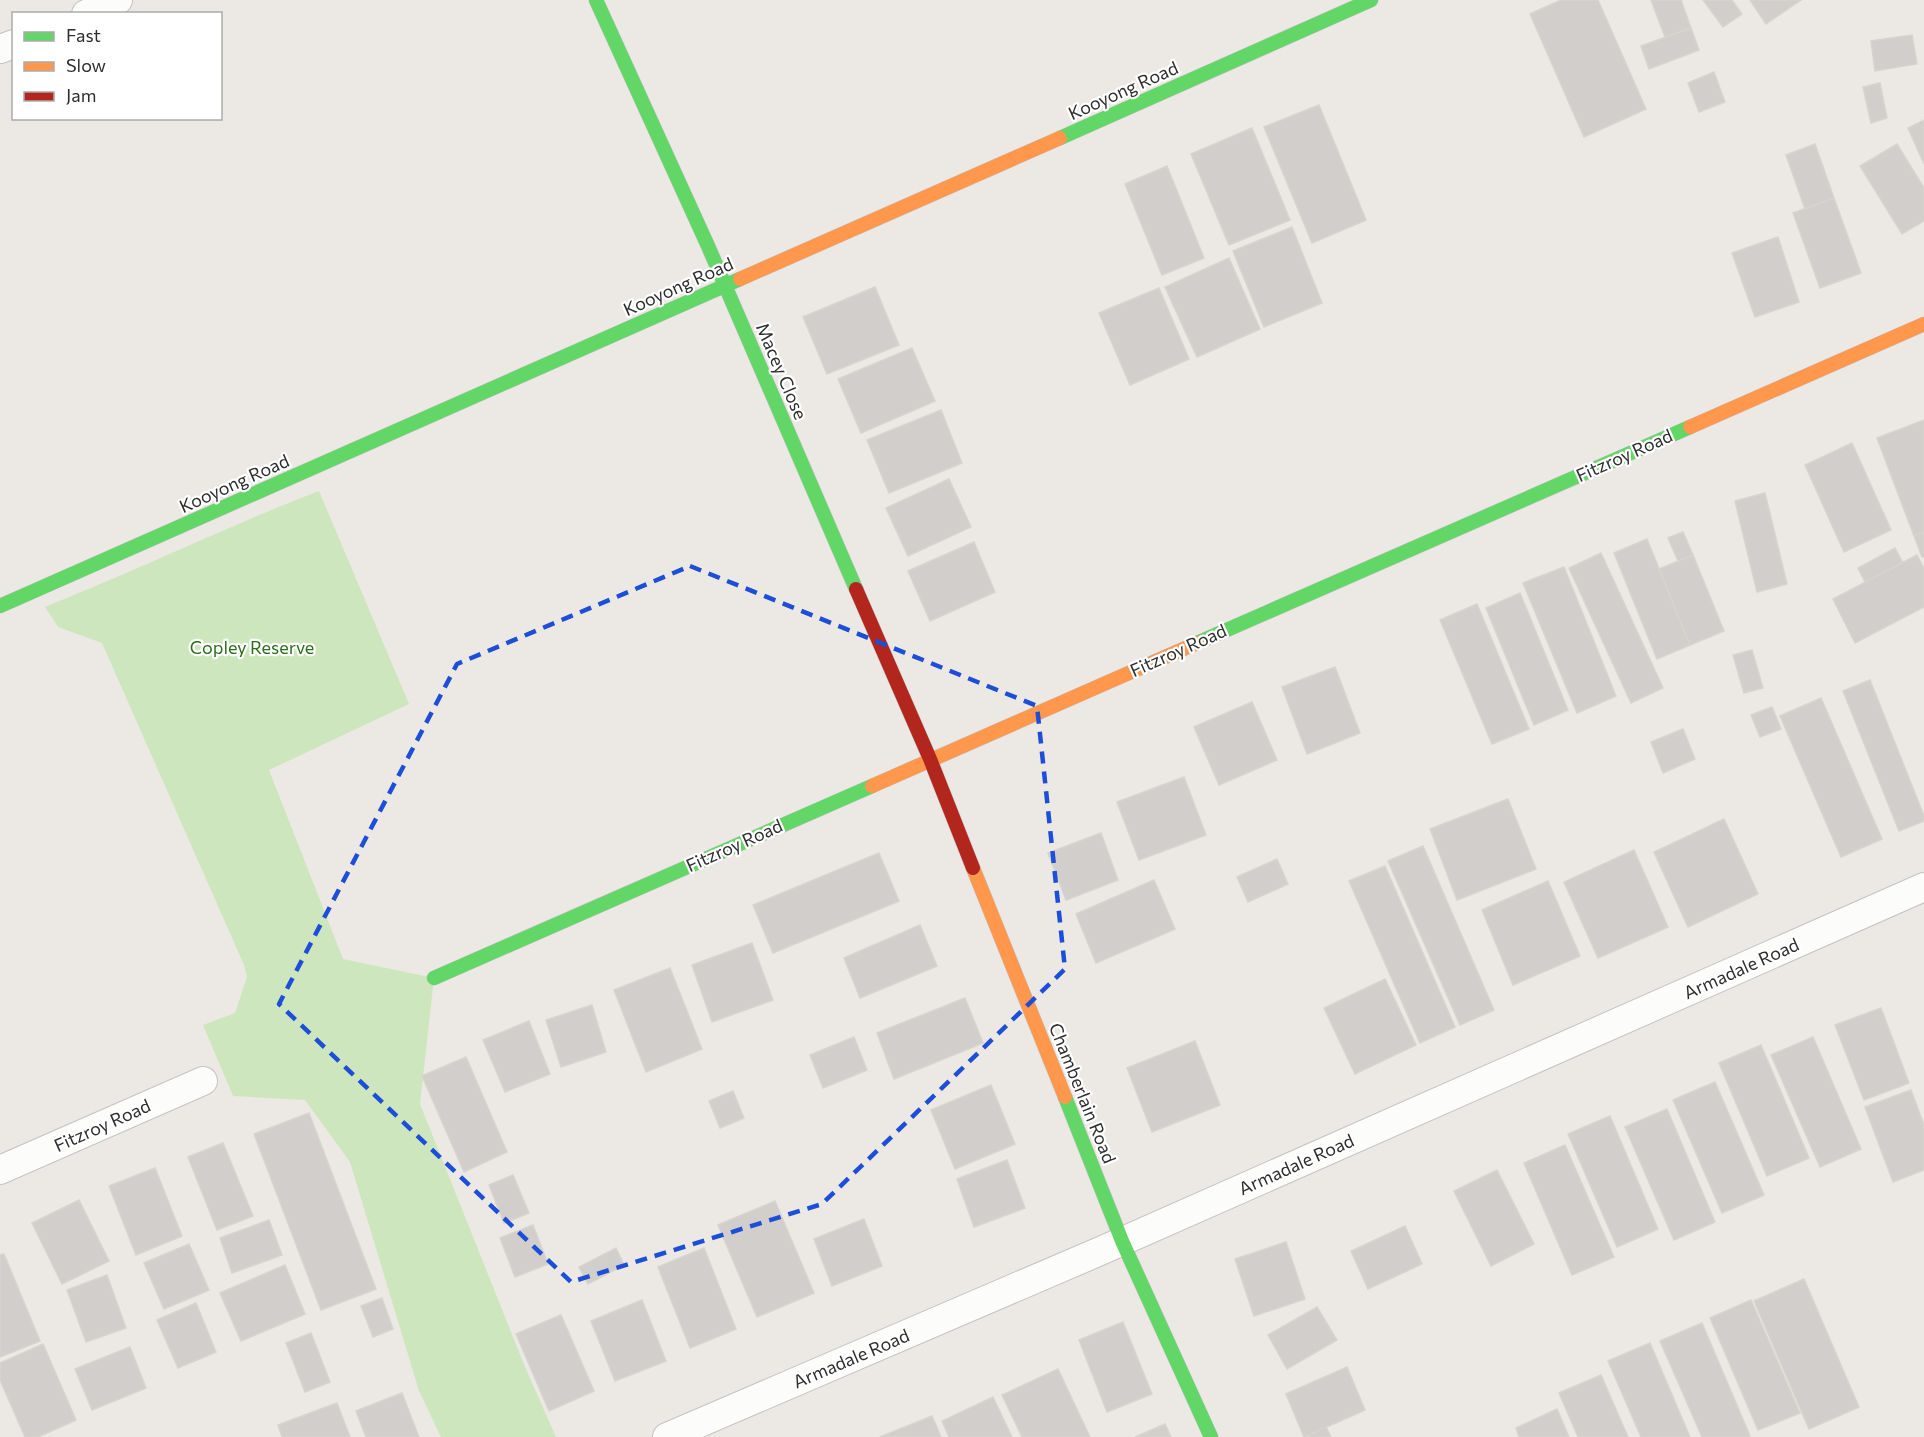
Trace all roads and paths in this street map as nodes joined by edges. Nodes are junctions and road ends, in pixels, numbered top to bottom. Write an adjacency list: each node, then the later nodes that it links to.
1 (118, 0): 4 (street)
2 (596, 0): 5 (street, Macey Close)
3 (1371, 0): 5 (street, Kooyong Road)
4 (91, 12)
5 (726, 285): 7 (street, Kooyong Road); 8 (street, Macey Close)
6 (1924, 324): 8 (street, Fitzroy Road)
7 (0, 606)
8 (930, 759): 10 (street, Fitzroy Road); 13 (street, Chamberlain Road)
9 (1924, 887): 13 (street, Armadale Road)
10 (434, 978)
11 (203, 1081): 12 (street, Fitzroy Road)
12 (0, 1170)
13 (1122, 1241): 14 (street, Armadale Road); 15 (street, Chamberlain Road)
14 (667, 1437)
15 (1210, 1437)

